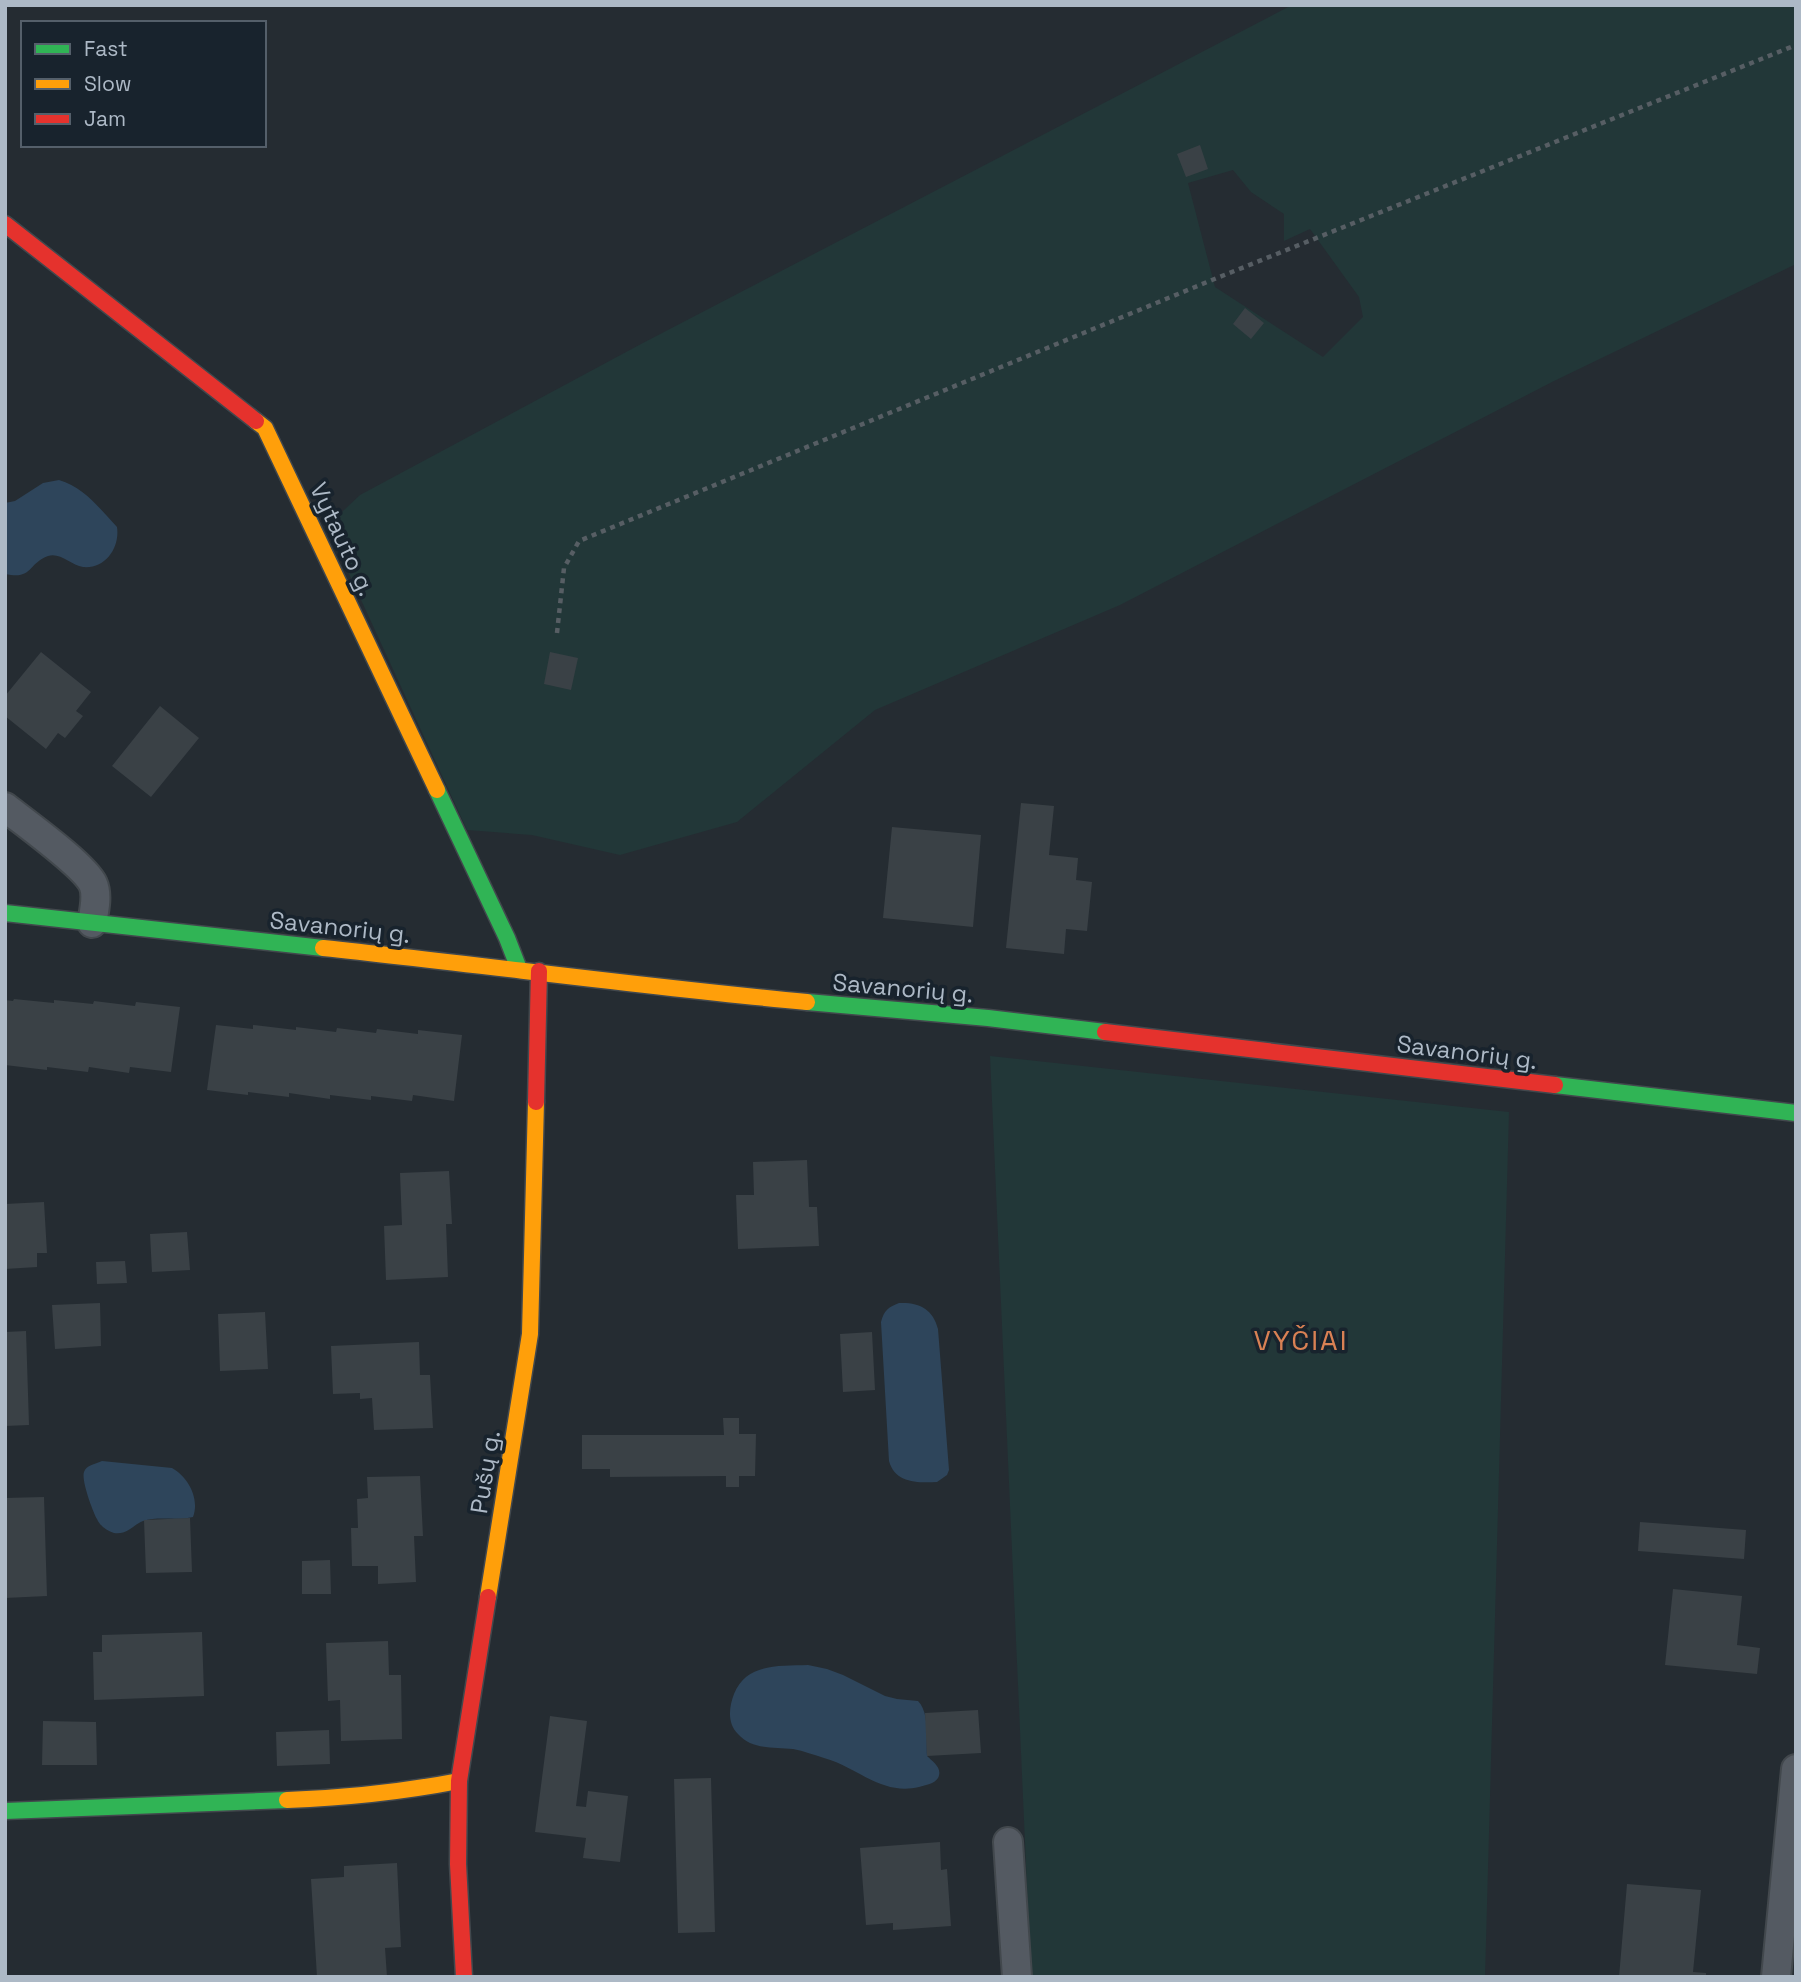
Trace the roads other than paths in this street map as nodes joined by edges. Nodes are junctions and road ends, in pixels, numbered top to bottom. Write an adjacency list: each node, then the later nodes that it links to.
1 (5, 224): 5 (street, Vytauto g.)
2 (5, 807): 4 (street)
3 (5, 913): 4 (street, Savanorių g.)
4 (92, 923): 5 (street, Savanorių g.)
5 (519, 969): 6 (street, Savanorių g.)
6 (539, 971): 7 (street, Savanorių g.); 9 (street, Pušų g.)
7 (1796, 1113)
8 (1796, 1769): 14 (street)
9 (459, 1781): 10 (street); 12 (street, Pušų g.)
10 (5, 1811)
11 (1008, 1842): 13 (street)
12 (464, 1977)
13 (1017, 1977)
14 (1776, 1977)

